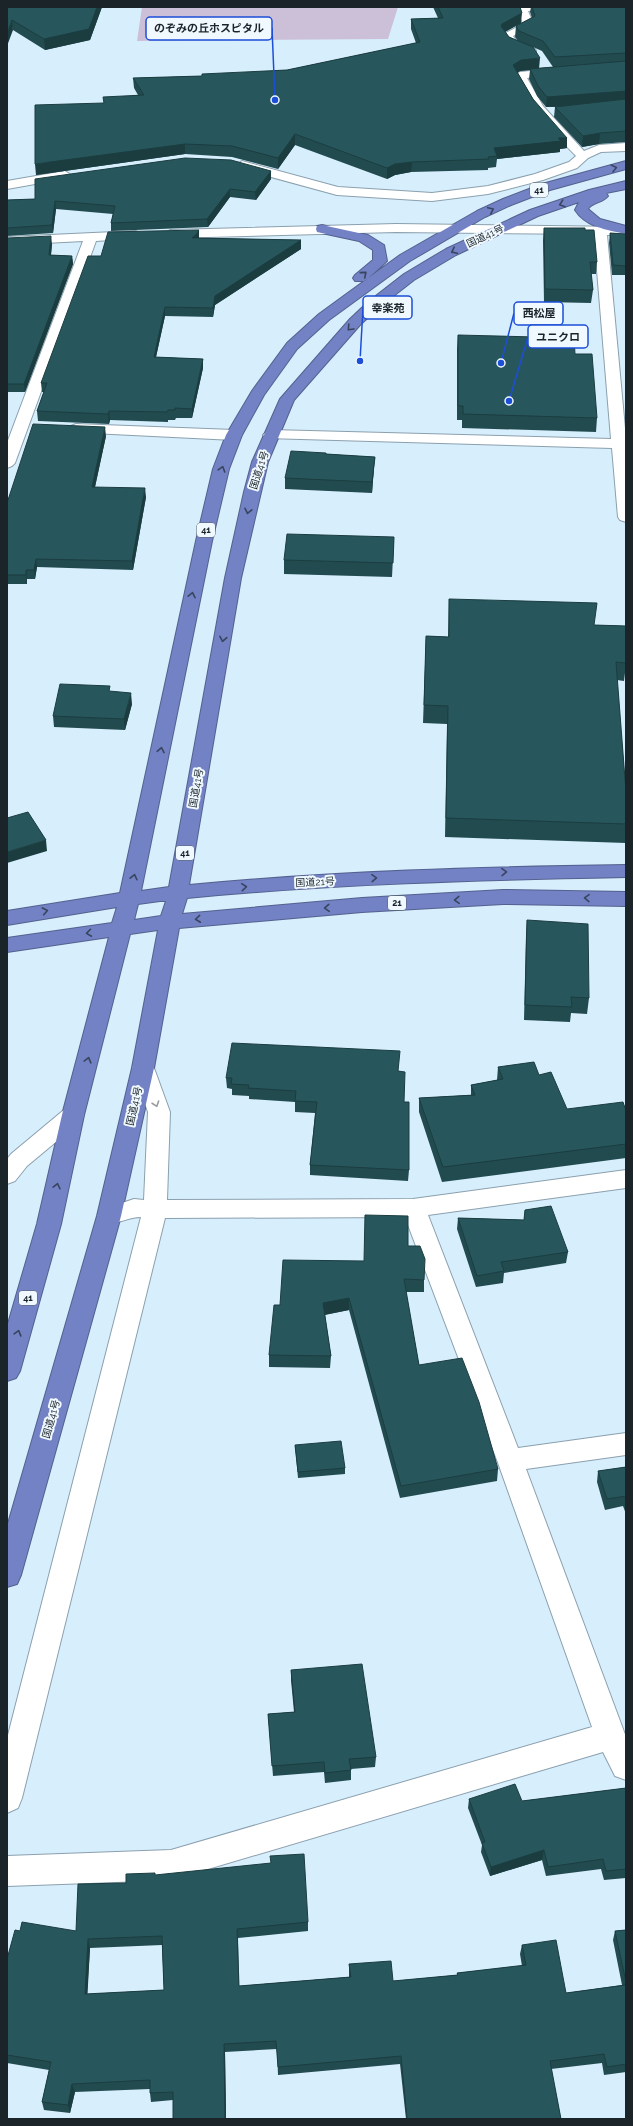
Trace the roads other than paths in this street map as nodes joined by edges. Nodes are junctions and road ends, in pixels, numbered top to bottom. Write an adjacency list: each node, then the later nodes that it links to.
1 (540, 7): 3 (street)
2 (572, 70): 3 (street)
3 (549, 72): 5 (street)
4 (558, 112): 5 (street)
5 (543, 113): 7 (street)
6 (626, 147): 7 (street)
7 (583, 156): 8 (street)
8 (232, 162)
9 (626, 166): 14 (highway, 国道41号 / 41, one-way to 9)
10 (78, 174): 12 (street)
11 (626, 184): 15 (highway, 国道41号 / 41, one-way to 15)
12 (7, 185)
13 (626, 189): 18 (highway)
14 (456, 228): 15 (street); 16 (street); 21 (highway, 国道41号 / 41)
15 (502, 228): 17 (street); 26 (highway, 国道41号 / 41, one-way to 26)
16 (322, 229): 19 (street); 21 (highway, one-way to 16)
17 (600, 230): 18 (street); 27 (street)
18 (626, 231)
19 (91, 237): 20 (street); 22 (street)
20 (7, 241)
21 (342, 304): 25 (highway, 国道41号 / 41)
22 (14, 426): 23 (street); 28 (street)
23 (37, 427)
24 (60, 428): 25 (street)
25 (234, 435): 32 (highway, 国道41号 / 41, one-way to 25)
26 (271, 435): 27 (street); 31 (highway, 国道41号 / 41, one-way to 31)
27 (622, 444): 29 (street)
28 (7, 463)
29 (626, 517)
30 (626, 871): 31 (highway, 国道21号, one-way to 30)
31 (178, 893): 32 (highway, 国道21号); 35 (highway, 国道41号 / 41)
32 (129, 899): 34 (highway, 国道21号, one-way to 32); 36 (highway, 国道41号 / 41)
33 (626, 899): 35 (highway, 21, one-way to 35)
34 (7, 918)
35 (170, 922): 36 (highway, 21); 38 (highway, 国道41号 / 41)
36 (121, 929): 37 (highway, 21, one-way to 37); 39 (highway, 国道41号 / 41, one-way to 36)
37 (7, 944)
38 (143, 1068): 42 (street, one-way to 42); 44 (highway, 国道41号 / 41)
39 (73, 1114): 40 (street); 45 (highway, 国道41号 / 41, one-way to 39)
40 (7, 1175)
41 (626, 1179): 43 (street)
42 (155, 1208): 43 (street); 44 (street); 51 (street)
43 (413, 1208): 47 (street)
44 (109, 1216): 48 (highway, 国道41号 / 41)
45 (7, 1371)
46 (626, 1444): 47 (street)
47 (510, 1460): 49 (street)
48 (7, 1575)
49 (610, 1736): 50 (street); 52 (street)
50 (626, 1766)
51 (7, 1798)
52 (7, 1871)

